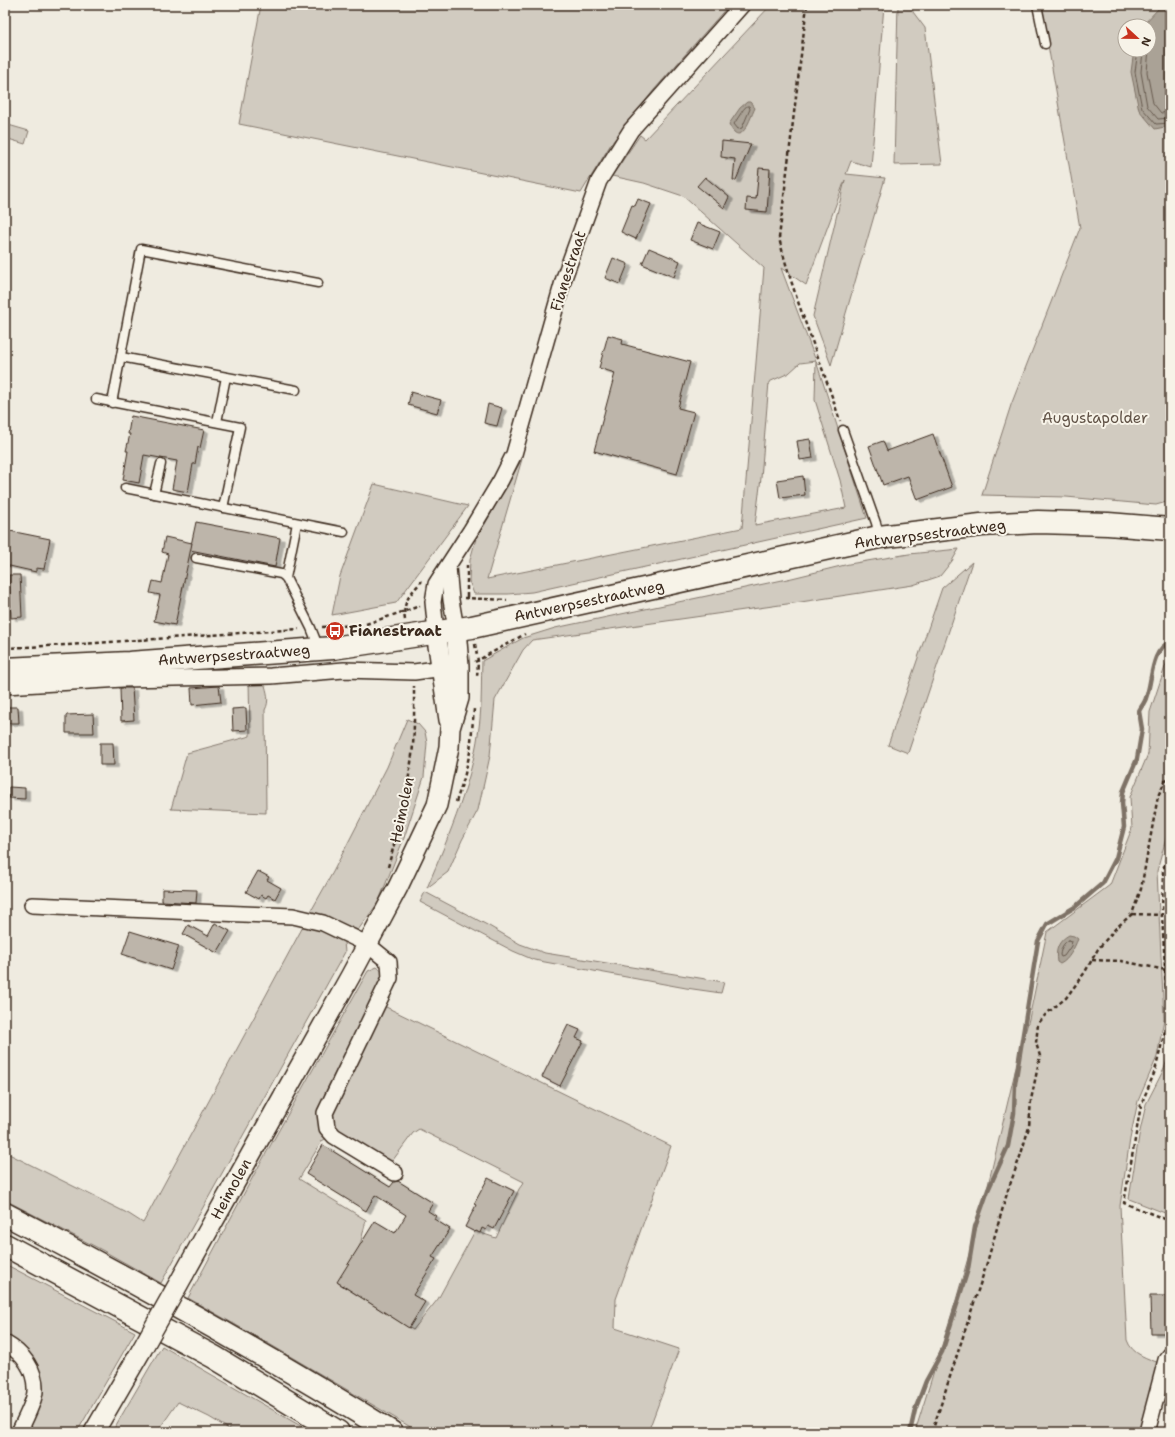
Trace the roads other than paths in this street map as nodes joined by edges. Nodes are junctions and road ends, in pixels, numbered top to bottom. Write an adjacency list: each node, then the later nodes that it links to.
1 (742, 5): 21 (street, Fianestraat)
2 (1037, 5): 3 (lane)
3 (1045, 44)
4 (318, 283): 5 (lane)
5 (121, 357): 6 (lane); 9 (lane)
6 (226, 377): 7 (lane); 10 (lane)
7 (296, 390)
8 (96, 399): 9 (lane)
9 (112, 402): 10 (lane)
10 (217, 422): 15 (lane)
11 (843, 430): 19 (lane)
12 (161, 464): 14 (lane)
13 (125, 488): 14 (lane)
14 (154, 494): 15 (lane)
15 (223, 508): 16 (lane)
16 (297, 523): 18 (lane); 22 (lane)
17 (1170, 529): 19 (main road, Antwerpsestraatweg)
18 (344, 532)
19 (879, 537): 23 (main road, Antwerpsestraatweg)
20 (196, 558): 22 (lane)
21 (448, 567): 23 (street); 23 (street, Fianestraat)
22 (286, 578): 24 (lane)
23 (446, 631): 24 (main road, Antwerpsestraatweg); 25 (street, Heimolen); 27 (street, Heimolen)
24 (319, 649): 26 (main road, Antwerpsestraatweg)
25 (460, 666): 27 (street, Antwerpsestraatweg); 29 (street, Heimolen)
26 (5, 669)
27 (441, 669): 28 (street, Antwerpsestraatweg); 29 (street, Heimolen)
28 (5, 686)
29 (450, 728): 31 (street, Heimolen)
30 (32, 905): 31 (street)
31 (367, 944): 32 (street); 38 (street, Heimolen, bridge)
32 (396, 1173)
33 (5, 1214): 40 (main road)
34 (5, 1245): 39 (main road)
35 (5, 1343): 37 (street)
36 (1170, 1355): 41 (street)
37 (19, 1432)
38 (94, 1432)
39 (338, 1432)
40 (391, 1432)
41 (1147, 1432)

